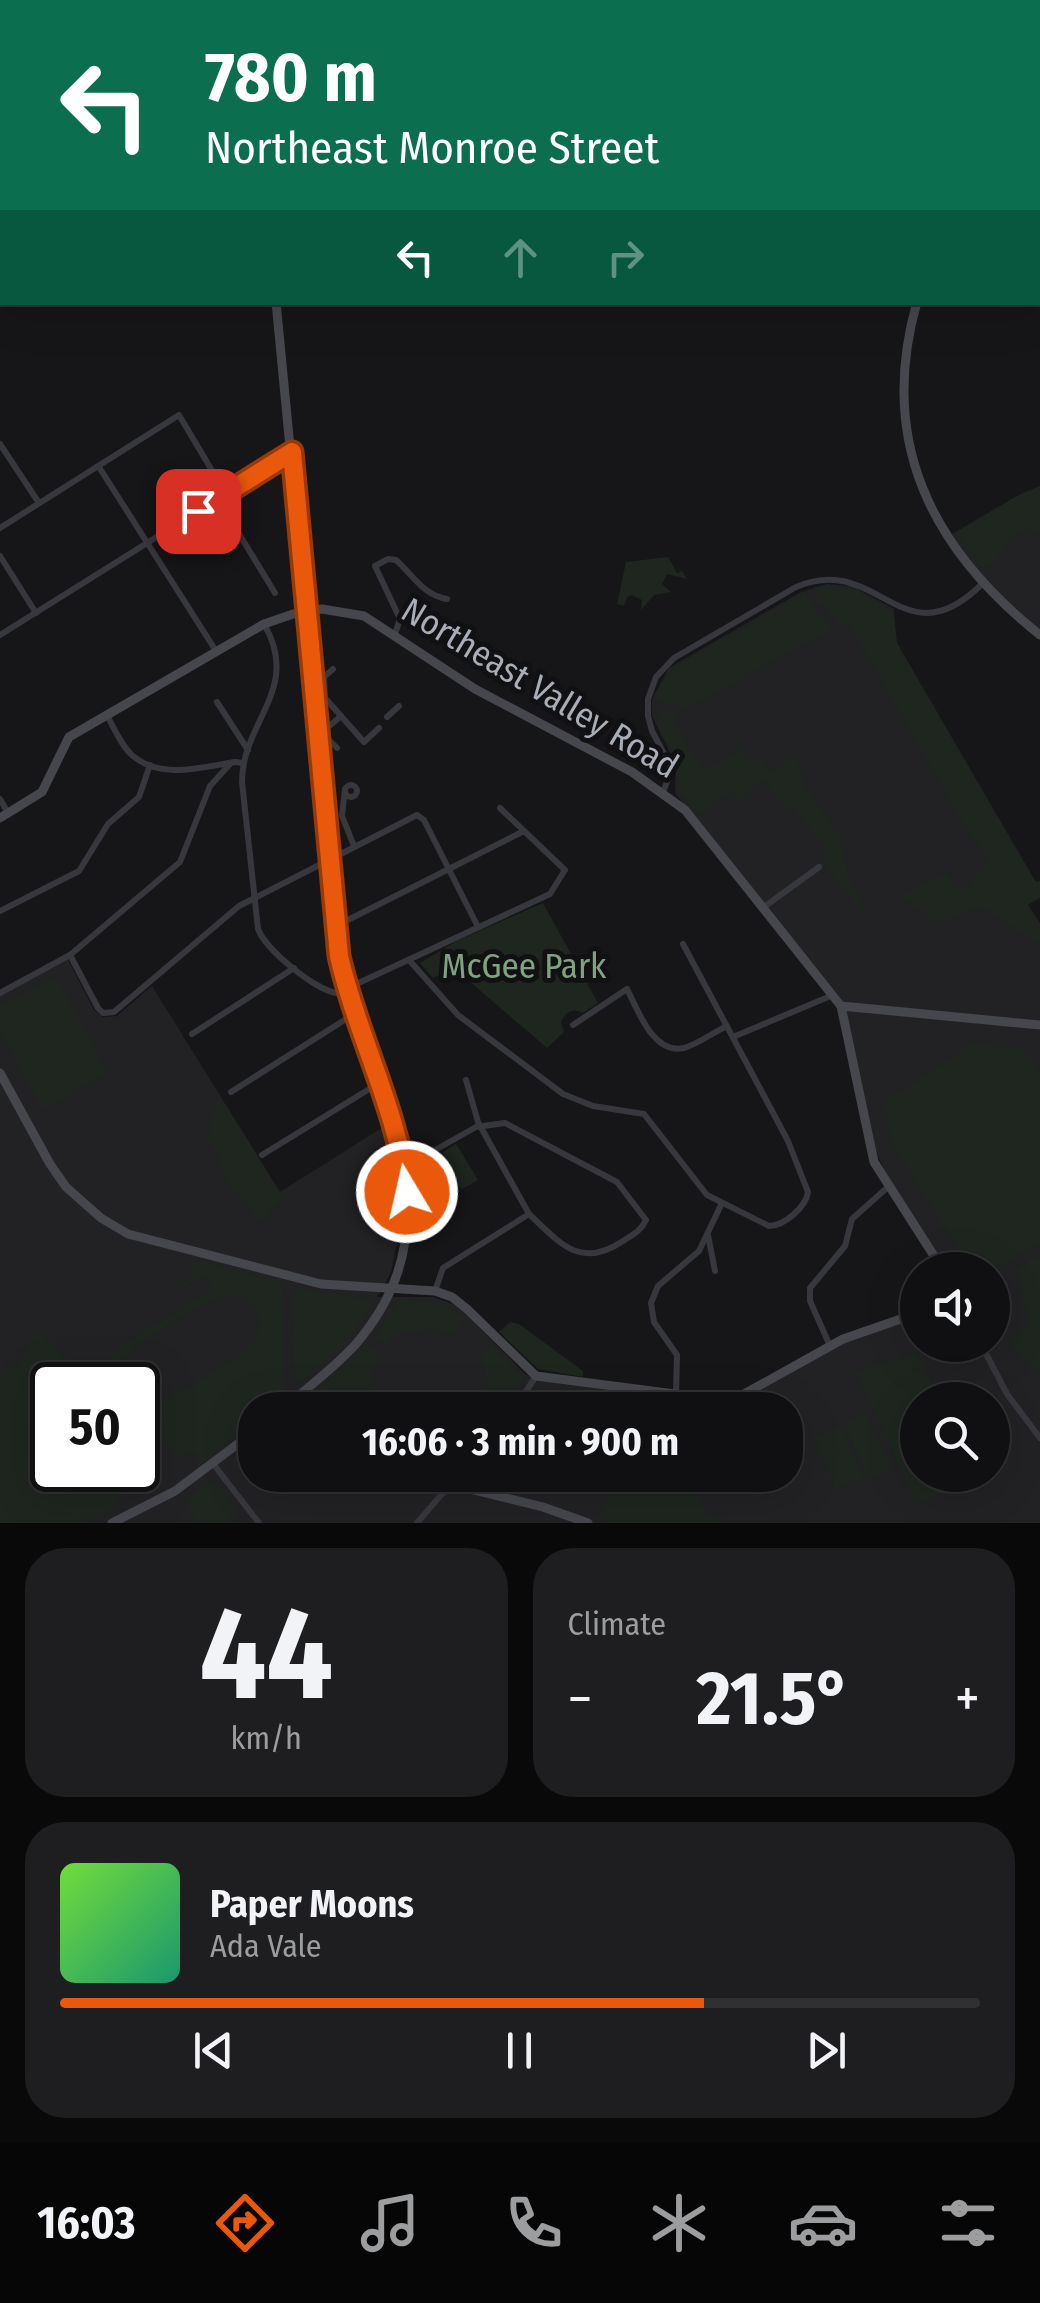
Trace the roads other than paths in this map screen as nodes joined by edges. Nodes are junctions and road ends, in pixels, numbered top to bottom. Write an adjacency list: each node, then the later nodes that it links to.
1 (276, 305): 4 (street)
2 (916, 305): 11 (street)
3 (0, 444): 7 (street)
4 (292, 452): 6 (street); 14 (street)
5 (99, 466): 6 (street); 7 (street); 9 (street)
6 (223, 496): 9 (street); 12 (street)
7 (39, 503): 8 (street)
8 (0, 528)
9 (148, 543): 15 (street); 20 (street)
10 (0, 556): 15 (street)
11 (982, 584): 18 (street); 35 (street)
12 (275, 593)
13 (448, 599): 17 (street)
14 (308, 610): 16 (street); 17 (street, Northeast Valley Road); 27 (street)
15 (36, 613): 19 (street)
16 (264, 624): 20 (street); 30 (street)
17 (395, 634): 35 (street, Northeast Valley Road)
18 (1040, 635)
19 (0, 636)
20 (217, 652): 24 (street)
21 (333, 669): 25 (street)
22 (218, 702): 30 (street)
23 (400, 706): 26 (street)
24 (106, 713): 33 (street); 38 (street)
25 (340, 716): 27 (street); 28 (street)
26 (387, 717)
27 (322, 728): 29 (street); 41 (street)
28 (380, 728)
29 (337, 748)
30 (248, 750): 32 (street)
31 (230, 762): 32 (street); 33 (street); 50 (street)
32 (243, 764): 44 (street)
33 (150, 765): 46 (street)
34 (345, 789): 40 (street)
35 (664, 792): 45 (street, Northeast Valley Road)
36 (0, 799): 38 (street)
37 (500, 808): 39 (street)
38 (4, 816)
39 (524, 830): 43 (street); 47 (street)
40 (354, 846): 41 (street); 43 (street)
41 (328, 861): 44 (street); 48 (street)
42 (818, 867): 45 (street)
43 (449, 870): 47 (street); 48 (street)
44 (254, 897): 50 (street); 52 (street)
45 (764, 907): 55 (street, Northeast Valley Road)
46 (0, 911)
47 (477, 926): 51 (street)
48 (335, 927): 53 (street)
49 (683, 944): 60 (street)
50 (70, 956): 54 (street)
51 (409, 960): 53 (street); 71 (street)
52 (294, 968): 53 (street); 61 (street)
53 (346, 990): 57 (street)
54 (0, 992)
55 (833, 995): 56 (street, Northeast Valley Road); 62 (street)
56 (840, 1006): 58 (street); 70 (street, Northeast Valley Road)
57 (354, 1014): 65 (street); 66 (street)
58 (1040, 1024)
59 (573, 1025): 60 (street)
60 (727, 1026): 62 (street)
61 (192, 1034)
62 (734, 1038): 71 (street)
63 (0, 1073): 76 (street)
64 (466, 1080): 67 (street)
65 (379, 1082): 68 (street); 69 (street)
66 (231, 1092)
67 (480, 1126): 69 (street); 72 (street); 72 (street)
68 (262, 1155)
69 (404, 1166): 76 (street)
70 (889, 1186): 74 (street, Northeast Valley Road); 79 (street)
71 (722, 1203): 73 (street)
72 (529, 1214): 77 (street)
73 (708, 1234): 75 (street); 85 (street)
74 (931, 1252)
75 (716, 1271)
76 (390, 1290): 77 (street); 82 (street)
77 (435, 1291): 81 (street)
78 (900, 1320): 79 (street)
79 (830, 1346): 86 (street)
80 (990, 1362): 87 (street)
81 (536, 1376): 83 (street); 84 (street)
82 (301, 1392)
83 (526, 1392)
84 (654, 1392)
85 (676, 1392)
86 (749, 1392)
87 (1040, 1438)
88 (238, 1445): 89 (street)
89 (214, 1465): 92 (street); 93 (street)
90 (443, 1492): 94 (street)
91 (479, 1492): 95 (street)
92 (112, 1523)
93 (259, 1523)
94 (417, 1523)
95 (588, 1523)

